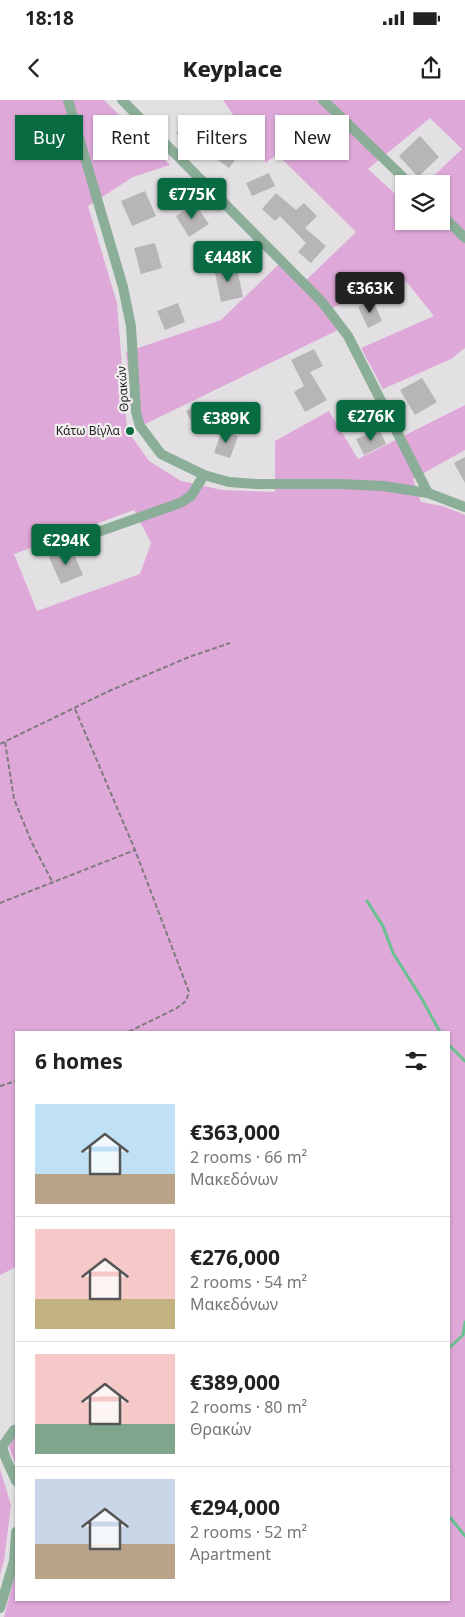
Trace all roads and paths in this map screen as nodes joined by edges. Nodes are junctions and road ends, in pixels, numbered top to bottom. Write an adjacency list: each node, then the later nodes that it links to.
1 (68, 100): 8 (street, Θρακών)
2 (122, 100): 9 (street)
3 (323, 100): 4 (street)
4 (330, 104): 5 (street)
5 (401, 175)
6 (450, 223): 7 (street)
7 (465, 238)
8 (204, 475): 9 (street, Θρακών); 11 (street)
9 (428, 494): 10 (street, Θρακών)
10 (465, 507)
11 (95, 533)
12 (230, 643): 13 (path)
13 (75, 709): 14 (path); 16 (path)
14 (4, 742): 15 (path); 17 (path)
15 (0, 744)
16 (135, 850): 17 (path); 19 (path)
17 (53, 883): 18 (path)
18 (0, 904)
19 (130, 1031)
20 (15, 1081): 21 (path)
21 (0, 1086)
22 (14, 1430): 23 (street)
23 (15, 1479)
24 (15, 1546): 25 (street)
25 (0, 1608)

